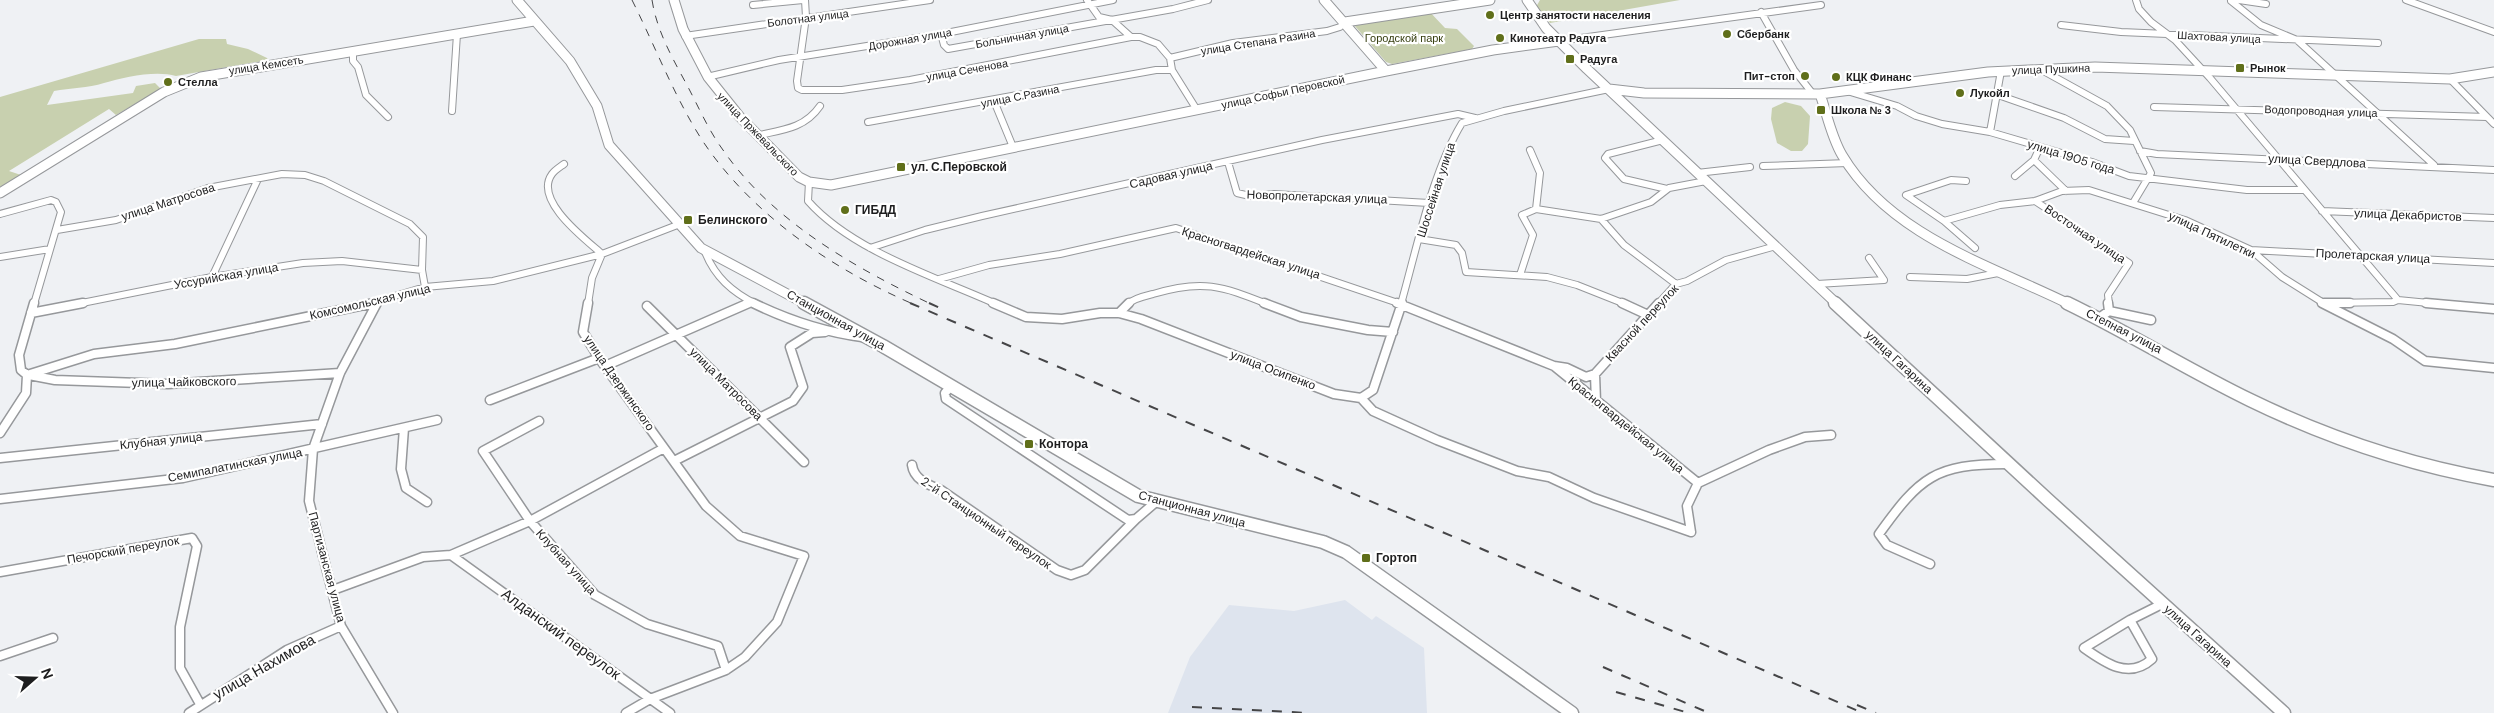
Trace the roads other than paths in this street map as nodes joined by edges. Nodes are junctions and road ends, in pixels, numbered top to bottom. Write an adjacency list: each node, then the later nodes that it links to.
1 (517, 0): 20 (main road)
2 (674, 0): 27 (main road, улица Пржевальского)
3 (804, 0): 15 (street); 18 (street)
4 (927, 0): 18 (street, Болотная улица)
5 (1113, 0): 13 (street, Дорожная улица)
6 (1208, 0): 19 (street)
7 (1324, 0): 21 (main road)
8 (1490, 0): 21 (main road)
9 (1527, 0): 30 (main road, улица Гагарина)
10 (2136, 0): 26 (street)
11 (2237, 0): 14 (street); 29 (street)
12 (2406, 0): 23 (street)
13 (1088, 2): 19 (street); 25 (street, Дорожная улица)
14 (2266, 4)
15 (753, 5)
16 (1821, 5): 17 (street, улица Софьи Перовской)
17 (1761, 12): 30 (street, улица Софьи Перовской); 46 (street)
18 (806, 17): 27 (street, Болотная улица); 33 (street)
19 (1112, 20): 25 (street, Больничная улица); 28 (street)
20 (534, 21): 24 (main road, улица Кемсеть); 96 (main road)
21 (1345, 22): 34 (street, улица Степана Разина); 38 (main road)
22 (2061, 25): 26 (street, Шахтовая улица)
23 (2494, 32)
24 (457, 34): 32 (main road, улица Кемсеть); 53 (street)
25 (941, 34): 33 (street, Дорожная улица)
26 (2166, 34): 29 (street, Шахтовая улица); 37 (street)
27 (685, 36): 42 (main road, улица Пржевальского)
28 (1131, 38): 33 (street, улица Сеченова); 34 (street)
29 (2297, 40): 31 (street, Шахтовая улица); 41 (street)
30 (1559, 41): 38 (main road, улица Софьи Перовской); 44 (main road, улица Гагарина)
31 (2378, 43)
32 (353, 51): 55 (street); 86 (main road, улица Кемсеть)
33 (802, 56): 42 (street, Дорожная улица)
34 (1170, 58): 36 (street)
35 (2038, 68): 37 (main road, улица Пушкина); 39 (main road, улица Пушкина); 63 (street)
36 (1172, 70): 48 (street, улица С.Разина); 52 (street)
37 (2201, 70): 41 (main road, улица Пушкина); 51 (street)
38 (1386, 71): 52 (main road, улица Софьи Перовской)
39 (2001, 71): 45 (main road, улица Пушкина); 47 (street)
40 (2492, 74): 43 (main road, улица Пушкина)
41 (2336, 75): 43 (main road, улица Пушкина); 54 (street)
42 (707, 77): 61 (main road, улица Пржевальского)
43 (2450, 79): 56 (street)
44 (1609, 89): 46 (main road, улица Пушкина); 57 (street, Шоссейная улица); 62 (main road, улица Гагарина)
45 (1845, 90): 46 (main road, улица Пушкина); 60 (street, улица 1905 года)
46 (1817, 94): 71 (main road, Степная улица)
47 (1998, 95): 60 (street); 63 (street)
48 (994, 101): 58 (street, улица С.Разина); 64 (street)
49 (820, 106): 61 (street)
50 (2154, 106): 51 (street, Водопроводная улица)
51 (2234, 109): 54 (street, Водопроводная улица); 68 (street)
52 (1197, 110): 64 (main road, улица Софьи Перовской)
53 (452, 111)
54 (2378, 113): 56 (street, Водопроводная улица); 73 (street)
55 (388, 117)
56 (2487, 117): 59 (street)
57 (1475, 118): 70 (street, Садовая улица); 88 (street, Шоссейная улица)
58 (868, 122)
59 (2494, 124)
60 (1990, 132): 65 (street, улица 1905 года)
61 (759, 136): 82 (main road, улица Пржевальского)
62 (1663, 140): 79 (main road, улица Гагарина); 83 (street)
63 (2134, 141): 67 (street)
64 (1013, 147): 82 (main road, улица Софьи Перовской)
65 (2040, 147): 69 (street); 78 (street, улица 1905 года)
66 (1530, 150): 90 (street)
67 (2140, 151): 68 (street, улица Свердлова); 78 (street)
68 (2277, 158): 73 (street, улица Свердлова); 84 (street)
69 (2034, 160): 77 (street); 85 (street)
70 (1228, 162): 88 (street, Новопролетарская улица); 100 (street, Садовая улица)
71 (1848, 163): 74 (street); 111 (main road, Степная улица)
72 (564, 164): 105 (street)
73 (2434, 165): 76 (street, улица Свердлова)
74 (1763, 166)
75 (1750, 167): 79 (street)
76 (2494, 170)
77 (2015, 176)
78 (2148, 176): 84 (street, улица 1905 года); 89 (street)
79 (1702, 177): 83 (street); 99 (main road, улица Гагарина)
80 (258, 179): 97 (street, улица Матросова); 110 (street, улица Матросова); 113 (street)
81 (1966, 181): 95 (street)
82 (809, 182): 100 (street, улица Осипенко)
83 (1667, 190): 94 (street)
84 (2304, 190): 91 (street)
85 (2064, 191): 87 (street); 89 (street, улица Пятилетки)
86 (0, 193)
87 (2036, 201): 95 (street); 126 (street, Восточная улица)
88 (1429, 203): 98 (street, Шоссейная улица)
89 (2133, 203): 104 (street, улица Пятилетки)
90 (1536, 209): 94 (street); 112 (street)
91 (2322, 211): 93 (street, улица Декабристов); 106 (street)
92 (0, 214): 97 (street)
93 (2494, 218)
94 (1601, 219): 116 (street)
95 (1944, 221): 101 (street)
96 (680, 224): 103 (main road); 105 (street, Комсомольская улица)
97 (57, 230): 102 (street)
98 (1419, 239): 112 (street); 123 (street, Шоссейная улица)
99 (1776, 246): 116 (street, Квасной переулок); 117 (main road, улица Гагарина)
100 (870, 248): 115 (street, улица Осипенко)
101 (1974, 248)
102 (50, 249): 107 (street); 127 (street)
103 (703, 250): 121 (street); 135 (main road, Станционная улица)
104 (2251, 250): 106 (street, Пролетарская улица); 122 (street, улица Пятилетки)
105 (602, 254): 118 (street, Комсомольская улица); 136 (street, улица Дзержинского)
106 (2359, 255): 109 (street, Пролетарская улица); 119 (street)
107 (0, 257)
108 (1869, 258): 117 (street)
109 (2494, 263)
110 (422, 270): 113 (street, Уссурийская улица); 118 (street, улица Матросова)
111 (1998, 273): 114 (street); 130 (main road, Степная улица)
112 (1520, 275): 129 (street)
113 (212, 277): 127 (street, Уссурийская улица)
114 (1910, 278)
115 (938, 279): 123 (street, Красногвардейская улица); 128 (street, улица Осипенко)
116 (1676, 284): 129 (street, Квасной переулок)
117 (1817, 284): 159 (main road, улица Гагарина)
118 (425, 287): 120 (street, Комсомольская улица)
119 (2398, 300): 122 (street); 125 (street)
120 (377, 302): 140 (street, Партизанская улица); 142 (street, Комсомольская улица)
121 (750, 302): 132 (street); 134 (street)
122 (2323, 303): 139 (street, улица Пятилетки)
123 (1401, 304): 133 (street, Шоссейная улица); 138 (street, Красногвардейская улица)
124 (647, 306): 134 (street, улица Матросова)
125 (2494, 309)
126 (2109, 311): 130 (street); 131 (street)
127 (31, 313): 142 (street)
128 (1119, 313): 133 (street); 144 (street, улица Осипенко)
129 (1648, 315): 141 (street, Квасной переулок)
130 (2099, 318): 161 (main road, Степная улица)
131 (2151, 320)
132 (825, 332): 135 (street); 147 (street)
133 (1393, 332): 144 (street, Шоссейная улица)
134 (675, 334): 137 (street); 147 (street, улица Матросова)
135 (864, 337): 143 (main road, Станционная улица)
136 (599, 358): 137 (street, улица Дзержинского); 145 (street)
137 (605, 366): 154 (street, улица Дзержинского)
138 (1554, 366): 141 (street, Красногвардейская улица); 146 (street, Красногвардейская улица)
139 (2494, 368)
140 (340, 373): 142 (street, улица Чайковского); 150 (street, Партизанская улица)
141 (1595, 374): 146 (street)
142 (27, 375): 152 (street)
143 (951, 386): 164 (main road, Станционная улица); 166 (street)
144 (1361, 398): 162 (street)
145 (490, 400)
146 (1596, 402): 162 (street, Красногвардейская улица)
147 (759, 417): 157 (street); 158 (street, улица Матросова)
148 (437, 420): 151 (street, Семипалатинская улица)
149 (539, 421): 167 (street, Клубная улица)
150 (322, 424): 155 (street, Партизанская улица); 156 (street, Клубная улица)
151 (404, 428): 155 (street, Семипалатинская улица); 165 (street)
152 (0, 432)
153 (1831, 435): 162 (street)
154 (664, 448): 157 (street, улица Дзержинского); 167 (street)
155 (313, 449): 163 (street, Семипалатинская улица); 171 (street, Партизанская улица)
156 (0, 458)
157 (674, 461): 177 (street, улица Дзержинского)
158 (804, 462)
159 (2008, 464): 169 (street); 172 (main road, улица Гагарина)
160 (912, 465): 166 (street, 2-й Станционный переулок)
161 (2494, 480)
162 (1698, 483)
163 (0, 499)
164 (1157, 501): 166 (street, 2-й Станционный переулок); 184 (main road, Станционная улица)
165 (427, 502)
166 (1136, 519)
167 (530, 522): 168 (street); 177 (street, Клубная улица)
168 (451, 555): 171 (street); 178 (street, Алданский переулок)
169 (1930, 564)
170 (0, 572): 179 (street, Печорский переулок)
171 (333, 590): 174 (street, Партизанская улица)
172 (2162, 604): 173 (street); 185 (main road, улица Гагарина)
173 (2130, 620): 173 (street)
174 (341, 626): 179 (street, улица Нахимова); 181 (street, Партизанская улица)
175 (53, 638): 176 (street)
176 (0, 656)
177 (726, 670): 178 (street)
178 (650, 699): 182 (street); 183 (street, Алданский переулок)
179 (200, 704): 180 (street, улица Нахимова)
180 (189, 713)
181 (394, 713)
182 (626, 713)
183 (670, 713)
184 (1572, 713)
185 (2284, 713)

